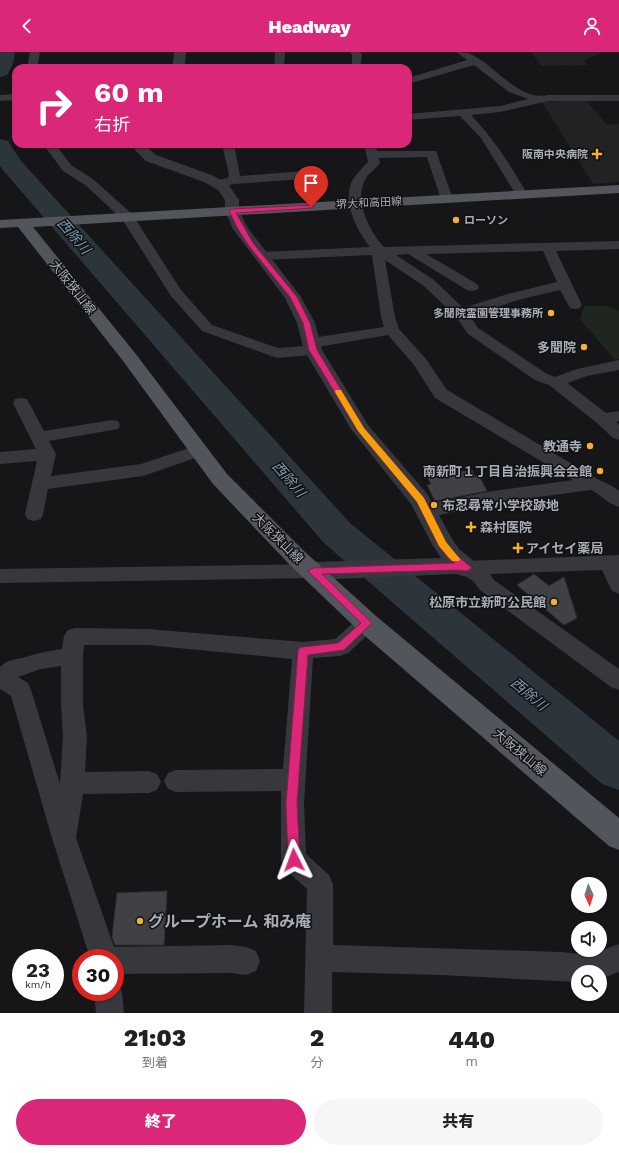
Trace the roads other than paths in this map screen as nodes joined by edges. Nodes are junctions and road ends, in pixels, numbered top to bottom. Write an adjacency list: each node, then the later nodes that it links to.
1 (35, 52): 7 (street)
2 (180, 52): 8 (street)
3 (280, 52): 9 (street)
4 (355, 52): 10 (street)
5 (461, 52): 6 (street)
6 (475, 61): 11 (street); 15 (street)
7 (33, 64)
8 (178, 64)
9 (279, 64)
10 (357, 64)
11 (412, 80)
12 (12, 97): 13 (street)
13 (0, 98)
14 (619, 98): 15 (street)
15 (542, 99): 16 (street)
16 (462, 112): 17 (street); 26 (street)
17 (412, 117)
18 (52, 148): 30 (street)
19 (142, 148): 24 (street)
20 (229, 148): 23 (street)
21 (371, 150): 27 (street); 28 (street)
22 (304, 175): 23 (street)
23 (233, 180): 24 (street)
24 (219, 184): 29 (street)
25 (619, 189): 26 (main road, 堺大和高田線)
26 (522, 195): 27 (main road, 堺大和高田線)
27 (447, 199): 28 (main road, 堺大和高田線)
28 (356, 204): 29 (main road, 堺大和高田線); 36 (street)
29 (232, 211): 30 (main road, 堺大和高田線); 37 (street)
30 (127, 217): 31 (main road, 堺大和高田線); 43 (street)
31 (22, 223): 32 (main road, 堺大和高田線); 51 (main road, 大阪狭山線)
32 (0, 224)
33 (619, 245): 34 (street)
34 (548, 247): 35 (street); 38 (street)
35 (410, 250): 36 (street); 39 (street)
36 (381, 251): 37 (street); 41 (street); 42 (street)
37 (261, 256): 43 (street)
38 (565, 285): 40 (street); 41 (street)
39 (472, 287)
40 (575, 305)
41 (461, 314): 45 (street)
42 (392, 330): 43 (street); 55 (street)
43 (312, 346): 56 (street)
44 (619, 365): 45 (street)
45 (555, 382): 47 (street)
46 (21, 403): 50 (street)
47 (611, 417): 49 (street)
48 (112, 425): 50 (street)
49 (619, 434)
50 (39, 437): 52 (street)
51 (198, 451): 54 (street); 60 (main road, 大阪狭山線)
52 (48, 454): 53 (street); 54 (street)
53 (0, 458)
54 (40, 484): 57 (street)
55 (609, 490): 56 (street)
56 (426, 511): 59 (street)
57 (34, 514)
58 (614, 563): 59 (street); 62 (street)
59 (461, 567): 60 (street); 67 (street)
60 (320, 571): 61 (street); 63 (main road, 大阪狭山線)
61 (0, 576)
62 (619, 586)
63 (367, 623): 64 (street); 72 (main road, 大阪狭山線)
64 (303, 651): 65 (street); 68 (street)
65 (72, 656): 66 (street); 71 (street)
66 (1, 678): 73 (street)
67 (619, 681)
68 (293, 780): 69 (street); 75 (street)
69 (176, 781)
70 (149, 782): 71 (street)
71 (72, 783): 73 (street)
72 (619, 836)
73 (64, 838): 74 (street)
74 (101, 949)
75 (320, 958): 76 (street); 81 (street)
76 (619, 958)
77 (124, 960): 78 (street)
78 (246, 961)
79 (109, 1001): 80 (street)
80 (110, 1013)
81 (318, 1013)

